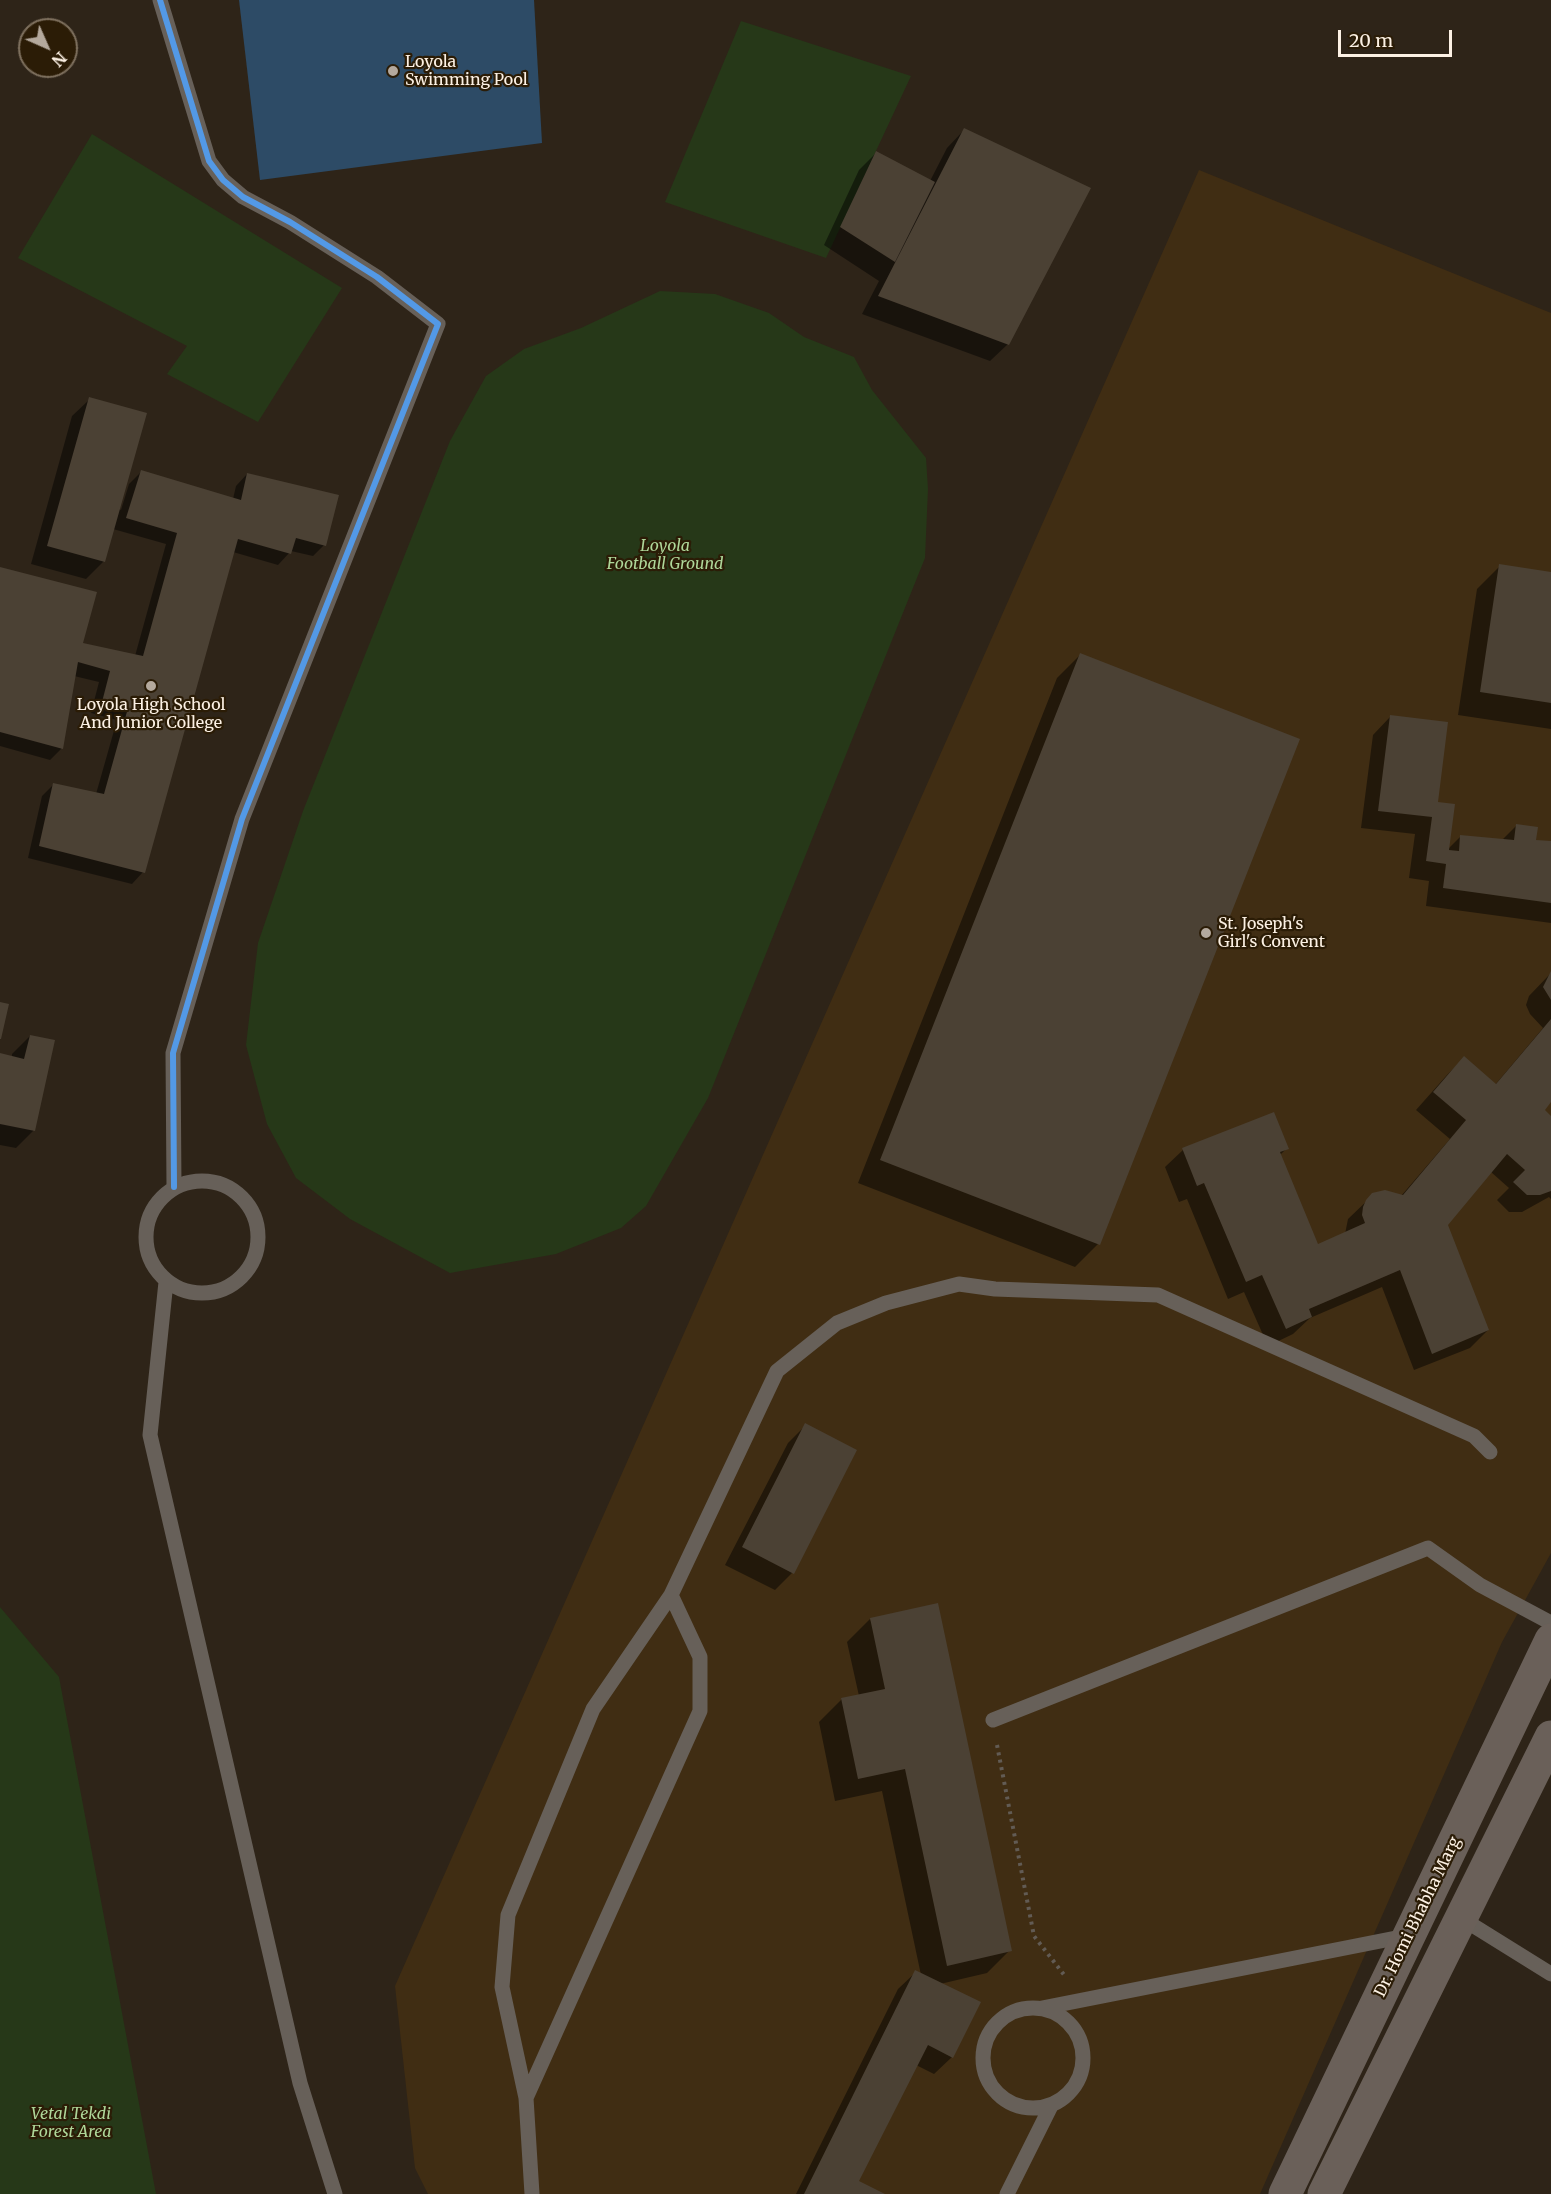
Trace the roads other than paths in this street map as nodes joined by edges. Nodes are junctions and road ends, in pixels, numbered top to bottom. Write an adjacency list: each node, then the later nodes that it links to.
1 (160, 0): 2 (lane)
2 (174, 1187): 3 (lane); 3 (lane)
3 (166, 1282): 16 (lane)
4 (1490, 1452): 5 (lane)
5 (671, 1595): 14 (lane); 14 (lane)
6 (1551, 1623): 8 (lane)
7 (1551, 1641): 11 (main road, Dr. Homi Bhabha Marg)
8 (993, 1720)
9 (1551, 1737): 10 (main road)
10 (1461, 1918): 12 (lane); 20 (main road)
11 (1409, 1936): 13 (lane); 19 (main road, Dr. Homi Bhabha Marg)
12 (1551, 1974)
13 (1042, 2008): 15 (lane); 15 (lane)
14 (526, 2098): 17 (lane)
15 (1052, 2104): 18 (lane)
16 (335, 2194)
17 (532, 2194)
18 (1007, 2194)
19 (1285, 2194)
20 (1324, 2194)

